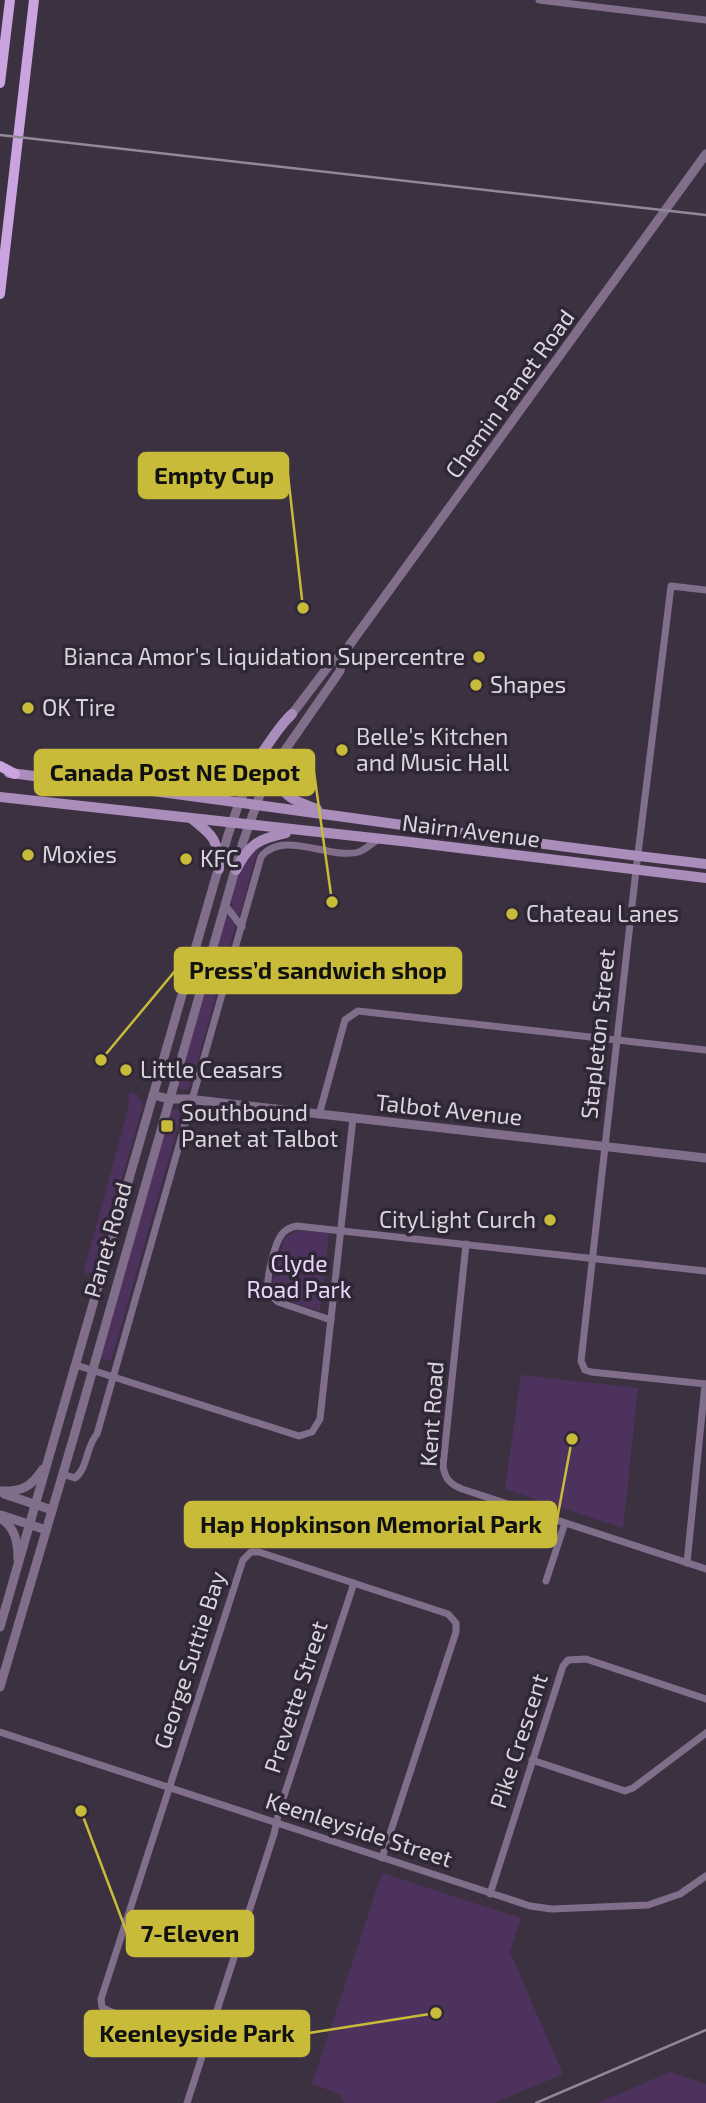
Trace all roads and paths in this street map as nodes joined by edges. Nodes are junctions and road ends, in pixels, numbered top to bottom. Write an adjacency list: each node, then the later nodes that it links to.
1 (10, 0): 5 (main road)
2 (34, 0): 7 (main road)
3 (539, 0): 4 (street)
4 (706, 20)
5 (0, 83)
6 (706, 154): 9 (street, Chemin Panet Road)
7 (0, 294)
8 (706, 590): 30 (street, Stapleton Street)
9 (343, 654): 10 (street, Chemin Panet Road); 11 (street, Chemin Panet Road)
10 (313, 687): 11 (street); 12 (street, Chemin Panet Road)
11 (324, 695): 13 (street, Chemin Panet Road)
12 (292, 714): 17 (main road); 19 (street, Chemin Panet Road)
13 (281, 756): 20 (street, Chemin Panet Road); 21 (main road)
14 (0, 766): 16 (main road)
15 (0, 772): 16 (main road, Nairn Avenue)
16 (15, 774): 17 (main road, Nairn Avenue)
17 (189, 795): 19 (main road, Nairn Avenue)
18 (0, 797): 22 (main road, Nairn Avenue)
19 (239, 803): 20 (main road, Nairn Avenue); 24 (street, Panet Road)
20 (256, 804): 21 (main road, Nairn Avenue); 25 (street, Panet Road)
21 (337, 817): 23 (main road, Nairn Avenue)
22 (192, 818): 24 (main road, Nairn Avenue); 33 (main road)
23 (381, 822): 27 (main road); 28 (main road, Nairn Avenue)
24 (232, 823): 25 (main road, Nairn Avenue); 33 (street, Panet Road)
25 (249, 825): 26 (main road, Nairn Avenue); 34 (street, Panet Road)
26 (297, 831): 27 (main road, Nairn Avenue); 29 (street); 34 (main road)
27 (378, 839): 29 (street); 31 (main road, Nairn Avenue)
28 (547, 845): 30 (main road, Nairn Avenue); 31 (main road)
29 (297, 847): 38 (street)
30 (638, 856): 32 (main road, Nairn Avenue); 35 (street, Stapleton Street)
31 (545, 859): 35 (main road, Nairn Avenue)
32 (706, 864)
33 (219, 869): 41 (street, Panet Road)
34 (236, 870): 37 (street, Panet Road)
35 (636, 870): 36 (main road, Nairn Avenue); 39 (street, Stapleton Street)
36 (706, 878)
37 (225, 905): 38 (street); 42 (street, Panet Road)
38 (242, 927): 43 (street)
39 (617, 1039): 40 (street); 44 (street); 46 (street, Stapleton Street)
40 (706, 1050)
41 (154, 1091): 42 (street, Talbot Avenue); 53 (street, Panet Road)
42 (170, 1095): 43 (street, Talbot Avenue); 54 (street, Panet Road)
43 (190, 1100): 44 (street, Talbot Avenue); 55 (street)
44 (320, 1115): 45 (street, Talbot Avenue)
45 (353, 1118): 46 (street, Talbot Avenue); 48 (street)
46 (605, 1146): 47 (street, Talbot Avenue); 50 (street, Stapleton Street)
47 (706, 1158)
48 (342, 1230): 49 (street); 52 (street); 52 (street)
49 (466, 1244): 50 (street); 63 (street, Kent Road)
50 (592, 1258): 51 (street); 56 (street, Stapleton Street)
51 (706, 1271)
52 (331, 1320): 55 (street)
53 (76, 1365): 54 (street); 57 (street, Panet Road)
54 (92, 1370): 55 (street); 58 (street, Panet Road)
55 (114, 1376): 58 (street)
56 (706, 1384): 66 (street)
57 (48, 1462): 59 (street); 60 (street, Panet Road)
58 (62, 1474): 61 (street, Panet Road)
59 (0, 1492): 60 (street)
60 (36, 1504): 61 (street); 64 (street, Panet Road)
61 (52, 1510): 65 (street, Panet Road)
62 (0, 1516): 64 (street); 67 (street)
63 (565, 1523): 66 (street, Kent Road); 69 (street)
64 (30, 1524): 65 (street); 67 (street, Panet Road)
65 (46, 1530): 72 (street, Panet Road)
66 (687, 1563): 68 (street, Kent Road)
67 (17, 1567): 71 (street, Panet Road)
68 (706, 1569)
69 (546, 1581)
70 (354, 1583): 77 (street, George Suttie Bay); 78 (street, Prevette Street); 79 (street, George Suttie Bay)
71 (0, 1627)
72 (0, 1687)
73 (706, 1699): 76 (street, Pike Crescent)
74 (0, 1732): 77 (street, Keenleyside Street)
75 (706, 1733): 76 (street)
76 (532, 1760): 81 (street, Pike Crescent)
77 (168, 1787): 78 (street, Keenleyside Street); 82 (street)
78 (276, 1823): 79 (street, Keenleyside Street); 82 (street, Prevette Street)
79 (382, 1858): 81 (street, Keenleyside Street)
80 (706, 1876): 81 (street, Keenleyside Street)
81 (490, 1894)
82 (206, 2043): 83 (street, Prevette Street)
83 (187, 2103)

